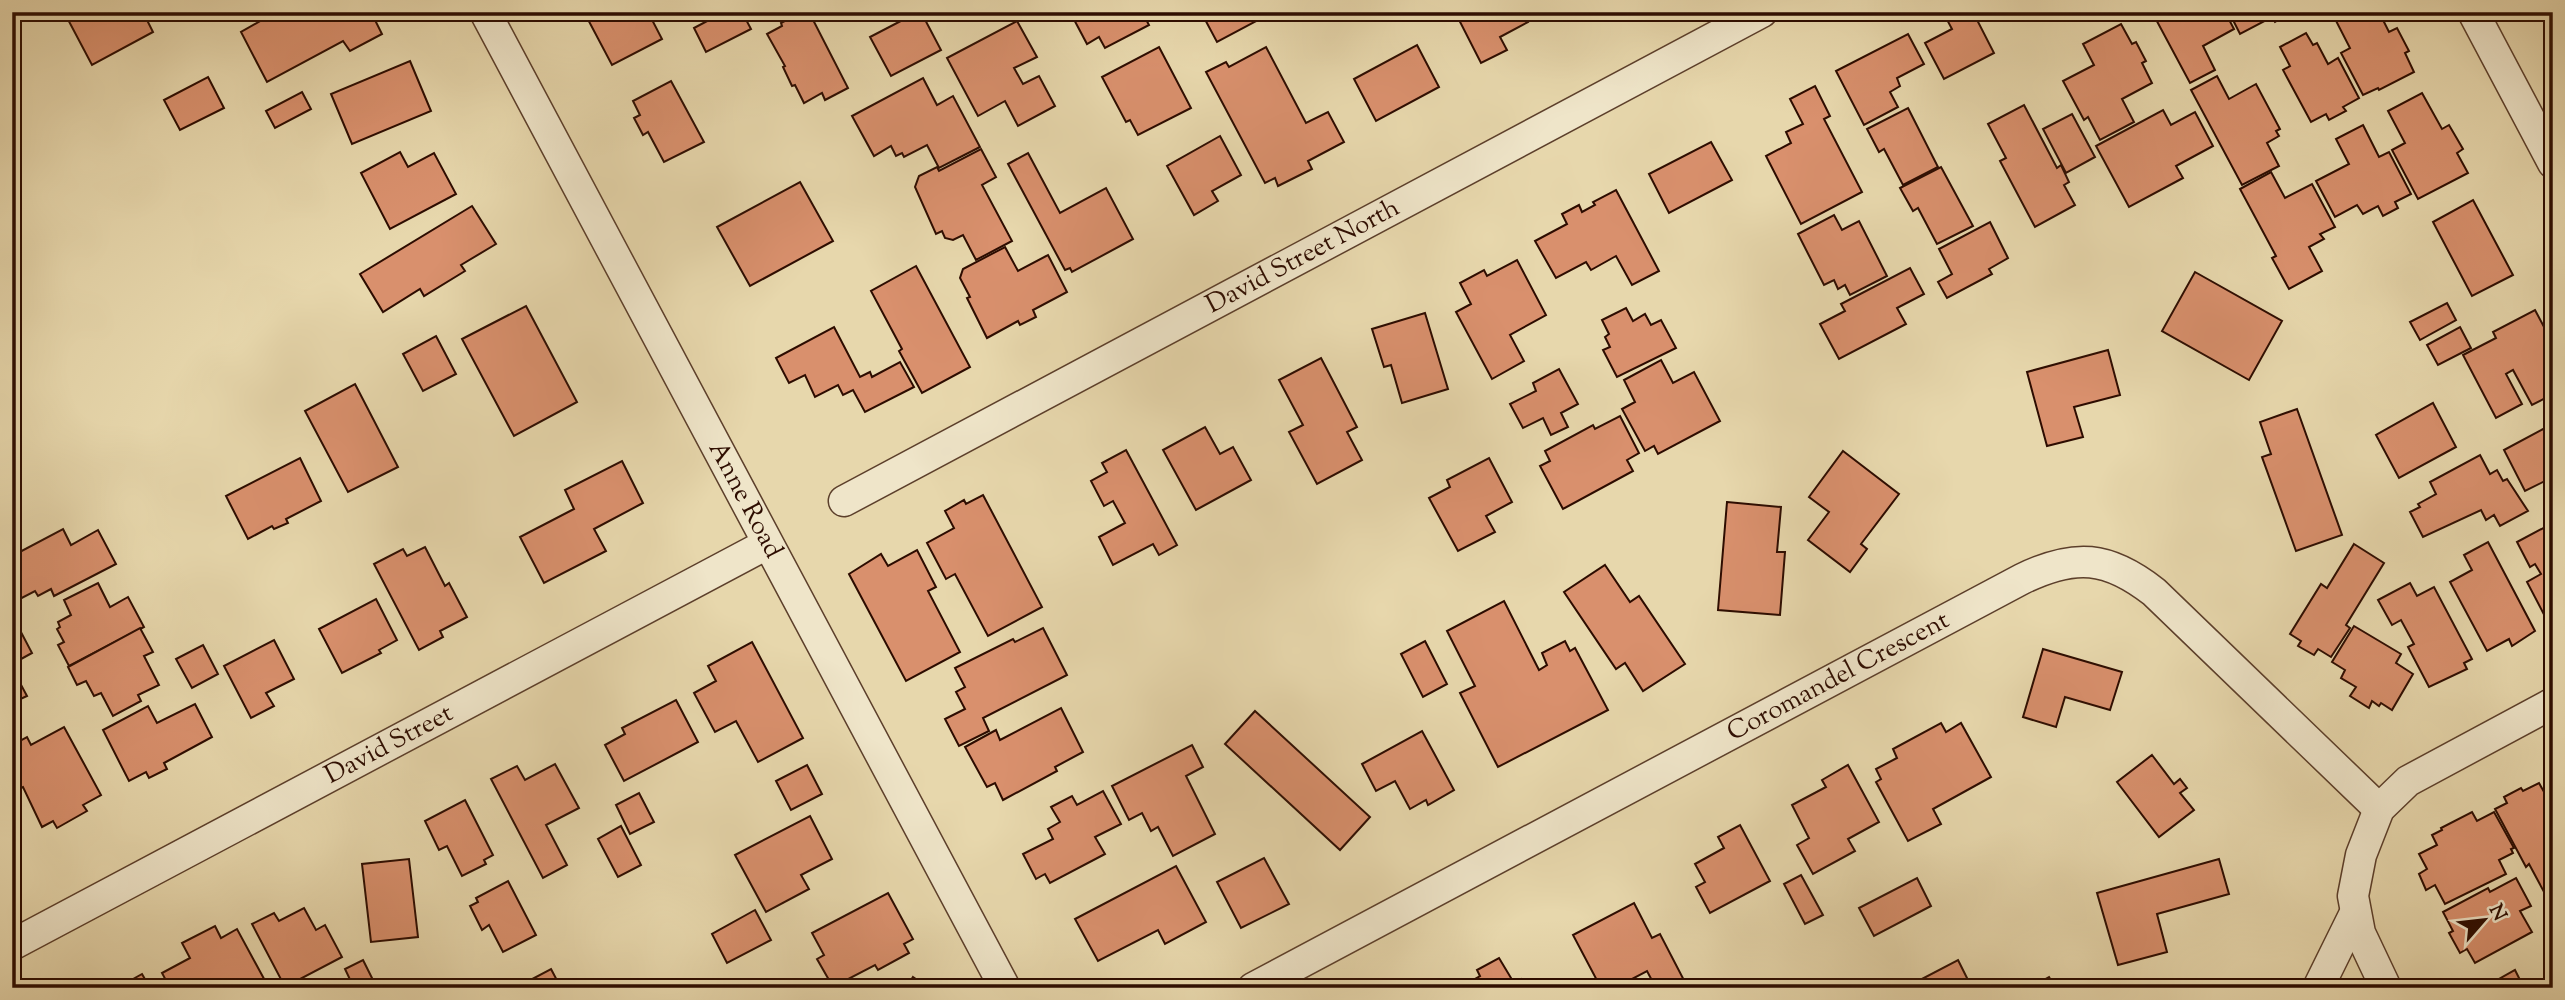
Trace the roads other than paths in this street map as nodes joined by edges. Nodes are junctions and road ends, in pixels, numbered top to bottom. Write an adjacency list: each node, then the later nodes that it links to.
1 (485, 12): 6 (street, Anne Road)
2 (1762, 12): 5 (street, David Street North)
3 (2473, 12): 4 (street)
4 (2553, 163)
5 (844, 501)
6 (766, 544): 10 (street, David Street); 11 (street, Anne Road)
7 (2553, 703): 8 (street)
8 (2379, 809): 9 (street); 12 (street, Coromandel Crescent)
9 (2355, 913): 13 (street); 14 (street)
10 (12, 945)
11 (1005, 988)
12 (1253, 988)
13 (2318, 988)
14 (2386, 988)

